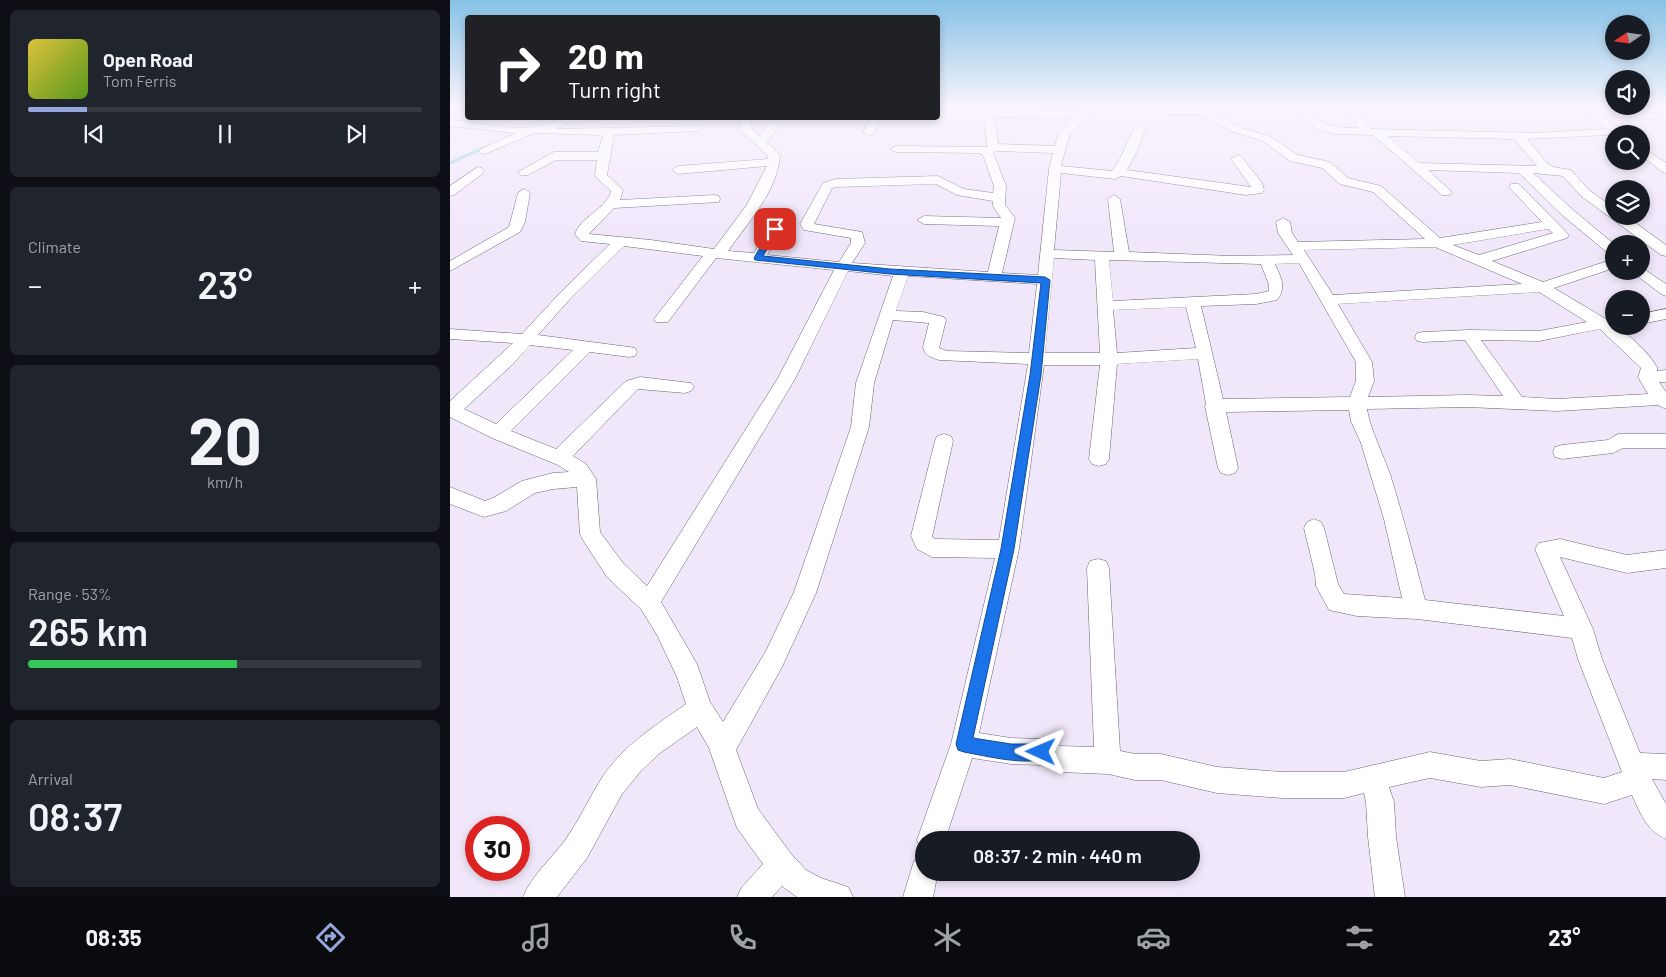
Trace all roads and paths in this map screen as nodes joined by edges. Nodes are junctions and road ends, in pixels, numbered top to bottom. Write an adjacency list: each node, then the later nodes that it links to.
1 (490, 149): 11 (street)
2 (605, 149): 12 (street)
3 (768, 149): 15 (street)
4 (896, 149): 5 (street)
5 (989, 149): 10 (street); 29 (street)
6 (1130, 149): 24 (street)
7 (1281, 149): 41 (street)
8 (1393, 149): 16 (street)
9 (1529, 149): 21 (street)
10 (1060, 150): 17 (street)
11 (485, 151)
12 (603, 156): 23 (street); 32 (street)
13 (1650, 156): 19 (street)
14 (1237, 159): 24 (street)
15 (774, 162): 20 (street); 45 (street)
16 (1414, 166): 18 (street); 28 (street)
17 (1055, 169): 24 (street); 46 (street)
18 (1522, 169): 21 (street); 42 (street)
19 (1666, 169)
20 (678, 170)
21 (1550, 170): 33 (street)
22 (478, 171): 26 (street)
23 (524, 172)
24 (1119, 172)
25 (1515, 188): 38 (street)
26 (450, 192)
27 (524, 192): 55 (street)
28 (1446, 192)
29 (999, 198): 36 (street); 53 (street)
30 (714, 199): 32 (street)
31 (1114, 199): 48 (street)
32 (610, 204): 40 (street)
33 (1605, 207)
34 (784, 214): 49 (street)
35 (924, 220): 36 (street)
36 (1006, 222): 57 (street)
37 (1283, 222): 43 (street)
38 (1552, 224): 41 (street); 52 (street)
39 (1629, 225): 44 (street)
40 (621, 241): 45 (street); 75 (street)
41 (1437, 243): 43 (street); 52 (street)
42 (1605, 244)
43 (1295, 246): 50 (street)
44 (1666, 252)
45 (715, 254): 49 (street); 68 (street)
46 (1046, 254): 47 (street); 59 (street)
47 (1102, 256): 48 (street); 64 (street)
48 (1122, 256): 51 (street)
49 (758, 258): 53 (street)
50 (1304, 259): 51 (street); 62 (street)
51 (1267, 260): 63 (street)
52 (1478, 260): 60 (street)
53 (843, 266): 56 (street); 102 (street)
54 (1605, 266): 60 (street)
55 (450, 267)
56 (902, 272): 57 (street); 66 (street)
57 (994, 277): 59 (street)
58 (1650, 279): 61 (street)
59 (1045, 280): 79 (street)
60 (1542, 286): 62 (street); 69 (street)
61 (1666, 291)
62 (1329, 300): 85 (street)
63 (1192, 302): 64 (street); 78 (street)
64 (1106, 306): 80 (street)
65 (1666, 314): 67 (street)
66 (887, 316): 79 (street); 107 (street)
67 (1650, 317)
68 (662, 319)
69 (1605, 325)
70 (1605, 326): 72 (street)
71 (450, 334): 75 (street)
72 (1470, 335): 74 (street); 86 (street)
73 (1617, 335): 82 (street)
74 (1423, 337)
75 (525, 339): 76 (street); 88 (street)
76 (586, 347): 77 (street); 89 (street)
77 (628, 352)
78 (1205, 353): 80 (street); 87 (street)
79 (1037, 359): 80 (street); 99 (street)
80 (1109, 359): 94 (street)
81 (1666, 376): 82 (street)
82 (1647, 377): 84 (street)
83 (685, 387): 93 (street)
84 (1664, 401): 86 (street)
85 (1356, 402): 86 (street); 87 (street); 103 (street)
86 (1517, 403)
87 (1214, 406): 95 (street)
88 (452, 408): 89 (street)
89 (498, 433): 93 (street)
90 (944, 441): 99 (street)
91 (1666, 441): 92 (street)
92 (1562, 452)
93 (559, 458): 96 (street)
94 (1099, 459)
95 (1228, 468)
96 (586, 478): 97 (street); 102 (street)
97 (450, 495)
98 (1314, 528): 103 (street)
99 (1008, 549): 106 (street)
100 (1666, 559): 104 (street)
101 (1098, 568): 108 (street)
102 (649, 602): 105 (street)
103 (1416, 609): 104 (street)
104 (1581, 629): 111 (street)
105 (700, 709): 107 (street); 116 (street)
106 (964, 744): 108 (street); 113 (street)
107 (722, 748): 114 (street)
108 (1108, 761): 110 (street)
109 (1666, 767): 111 (street)
110 (1372, 778): 111 (street); 120 (street)
111 (1638, 780): 112 (street)
112 (1666, 825)
113 (934, 831)
114 (782, 865): 117 (street); 118 (street)
115 (922, 881): 119 (street)
116 (538, 897)
117 (752, 897)
118 (838, 897)
119 (918, 897)
120 (1390, 897)

